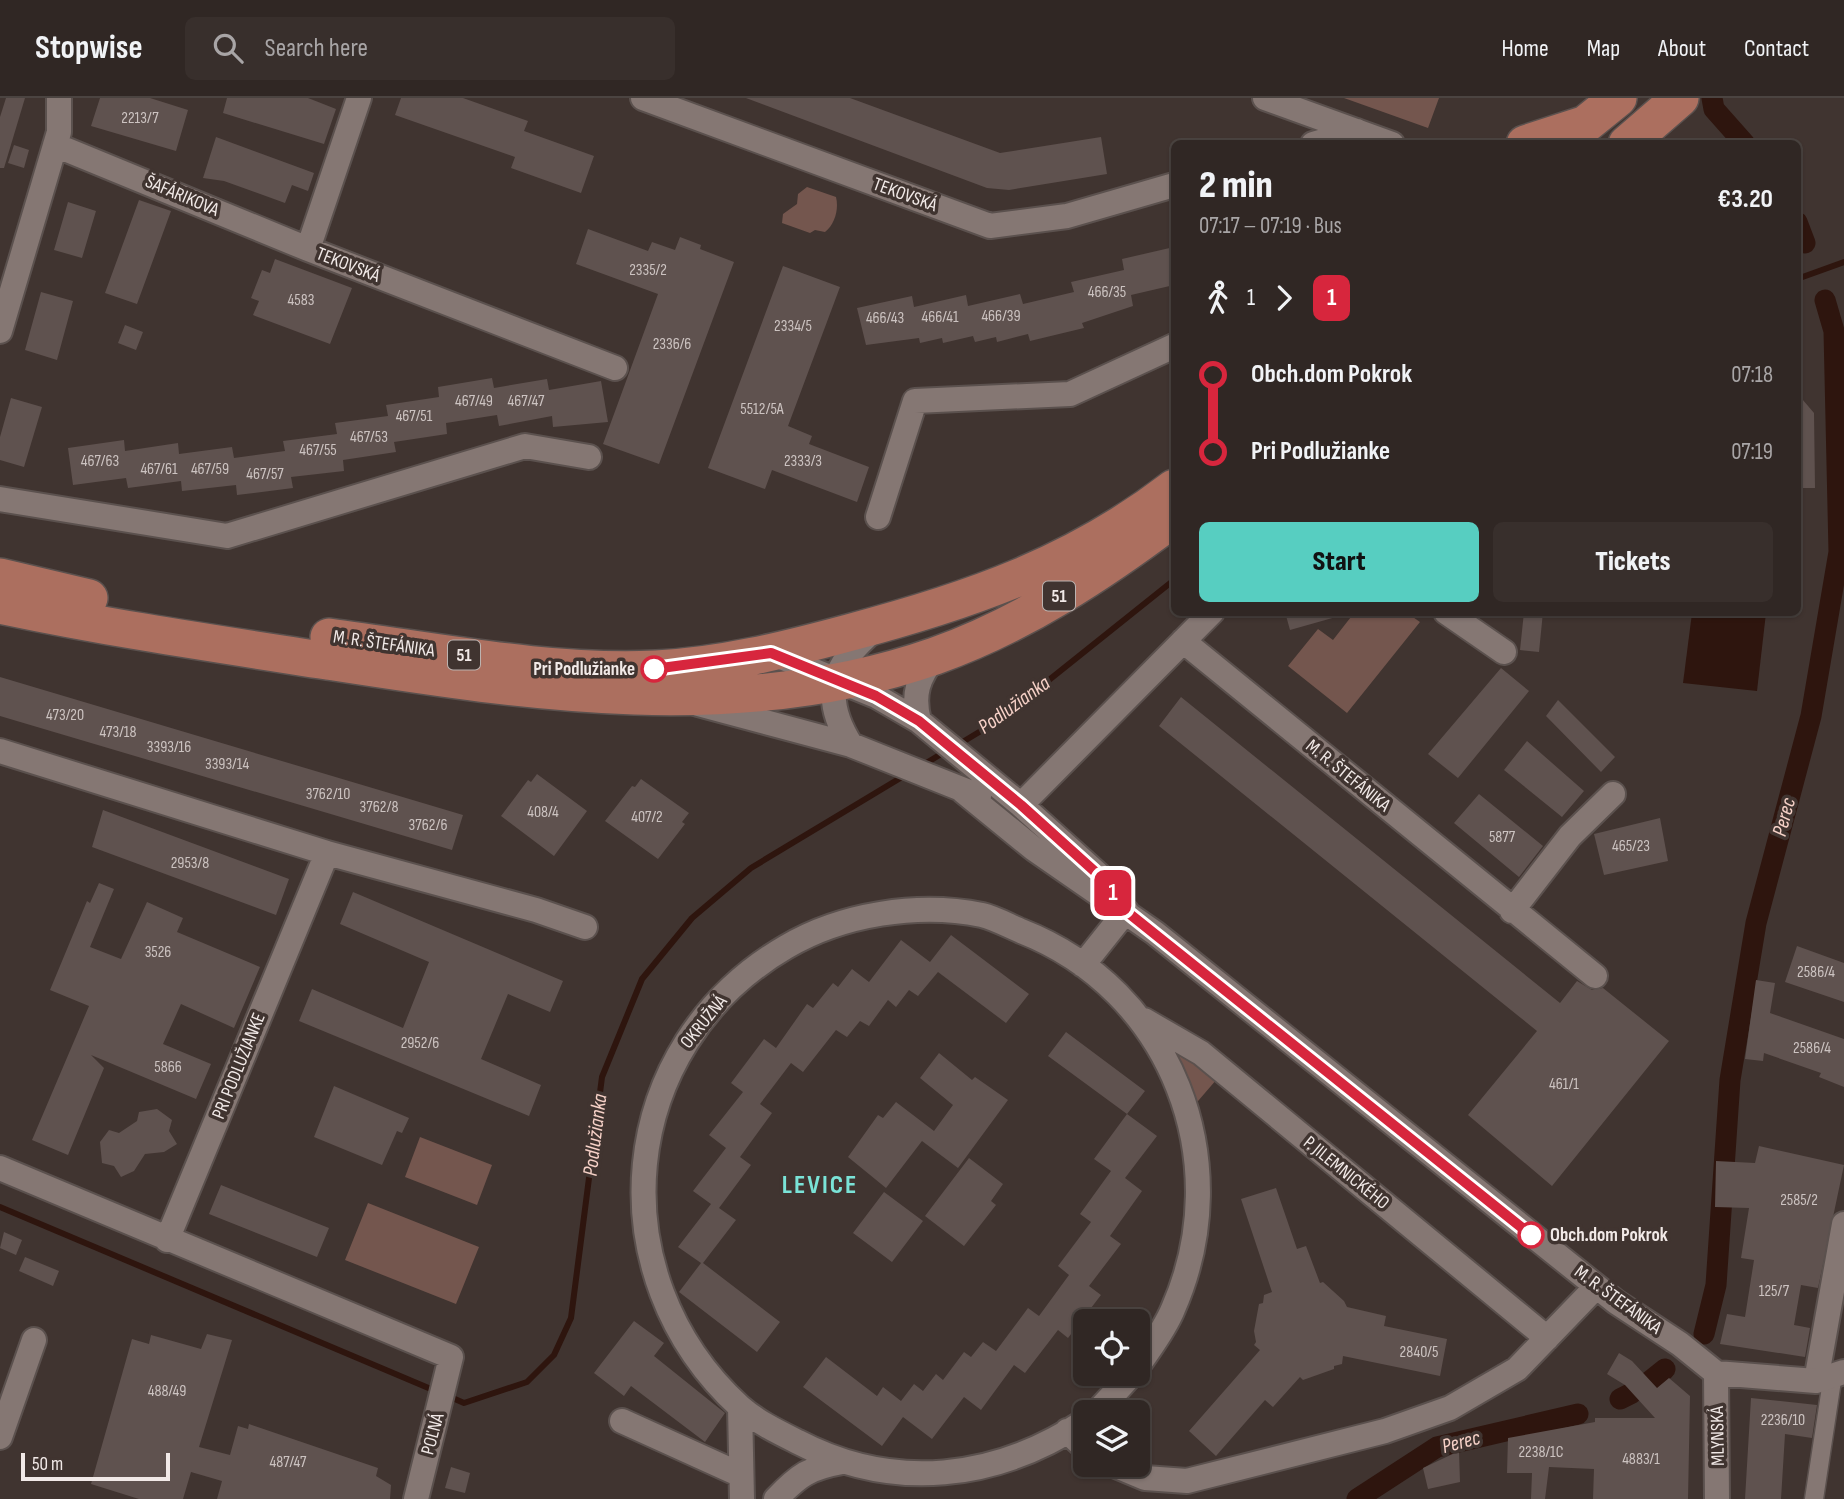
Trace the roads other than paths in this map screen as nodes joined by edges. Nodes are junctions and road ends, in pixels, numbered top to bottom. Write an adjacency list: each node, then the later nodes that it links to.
1 (59, 98): 13 (street)
2 (359, 98): 15 (street, TEKOVSKÁ)
3 (643, 98): 14 (street, TEKOVSKÁ)
4 (1265, 98): 7 (street)
5 (1618, 98): 8 (main road)
6 (1680, 98): 12 (main road)
7 (1357, 131): 9 (street); 10 (street)
8 (1573, 134): 11 (main road)
9 (1327, 140)
10 (1381, 140)
11 (1544, 140)
12 (1632, 140)
13 (55, 145): 15 (street, ŠAFÁRIKOVA); 16 (street)
14 (1171, 186)
15 (308, 249): 18 (street, TEKOVSKÁ)
16 (0, 331)
17 (1171, 347): 22 (street)
18 (615, 368)
19 (589, 457): 21 (street)
20 (1171, 490): 28 (main road, M. R. ŠTEFÁNIKA / 51)
21 (0, 499)
22 (881, 508)
23 (1171, 521): 32 (main road, M. R. ŠTEFÁNIKA / 51)
24 (0, 576): 31 (main road, M. R. ŠTEFÁNIKA / 51)
25 (0, 605): 34 (main road, M. R. ŠTEFÁNIKA / 51)
26 (1208, 616): 29 (street)
27 (1452, 616): 30 (street)
28 (879, 625): 31 (main road, M. R. ŠTEFÁNIKA / 51); 33 (street, M. R. ŠTEFÁNIKA)
29 (1183, 641): 40 (street); 44 (street, M. R. ŠTEFÁNIKA)
30 (1504, 652)
31 (771, 653): 33 (street, M. R. ŠTEFÁNIKA)
32 (935, 656): 33 (main road, M. R. ŠTEFÁNIKA / 51); 35 (street)
33 (836, 681): 34 (main road, M. R. ŠTEFÁNIKA / 51); 35 (street, M. R. ŠTEFÁNIKA); 36 (street, M. R. ŠTEFÁNIKA)
34 (678, 699): 36 (street, M. R. ŠTEFÁNIKA)
35 (928, 728): 40 (street, M. R. ŠTEFÁNIKA)
36 (851, 746): 38 (street, M. R. ŠTEFÁNIKA)
37 (0, 751): 42 (street)
38 (964, 792): 40 (street, M. R. ŠTEFÁNIKA); 41 (street, M. R. ŠTEFÁNIKA)
39 (1614, 794): 44 (street)
40 (1021, 805): 41 (street); 43 (street, M. R. ŠTEFÁNIKA)
41 (1034, 849): 43 (street, M. R. ŠTEFÁNIKA)
42 (327, 853): 45 (street); 51 (street, PRI PODLUŽIANKE)
43 (1126, 911): 46 (street); 52 (street, M. R. ŠTEFÁNIKA)
44 (1512, 911): 47 (street, M. R. ŠTEFÁNIKA)
45 (585, 927)
46 (1083, 965): 48 (street, OKRUŽNÁ); 60 (street, OKRUŽNÁ)
47 (1595, 976)
48 (1138, 1016): 53 (street, P. JILEMNICKÉHO); 55 (street, OKRUŽNÁ)
49 (0, 1168): 51 (street)
50 (1844, 1224): 57 (street)
51 (167, 1240): 67 (street, POĽNÁ)
52 (1596, 1287): 53 (street); 56 (street, M. R. ŠTEFÁNIKA)
53 (1547, 1338): 65 (street)
54 (34, 1340): 63 (street)
55 (1150, 1346)
56 (1716, 1373): 57 (street); 69 (street, MLYNSKÁ)
57 (1831, 1376): 70 (street)
58 (1121, 1386): 59 (street)
59 (1108, 1400)
60 (740, 1407): 64 (street, OKRUŽNÁ); 66 (street)
61 (622, 1421): 66 (street)
62 (1073, 1427): 64 (street, OKRUŽNÁ)
63 (0, 1437)
64 (842, 1462): 68 (street, OKRUŽNÁ)
65 (1143, 1477)
66 (741, 1487)
67 (416, 1499)
68 (776, 1499)
69 (1717, 1499)
70 (1814, 1499)

